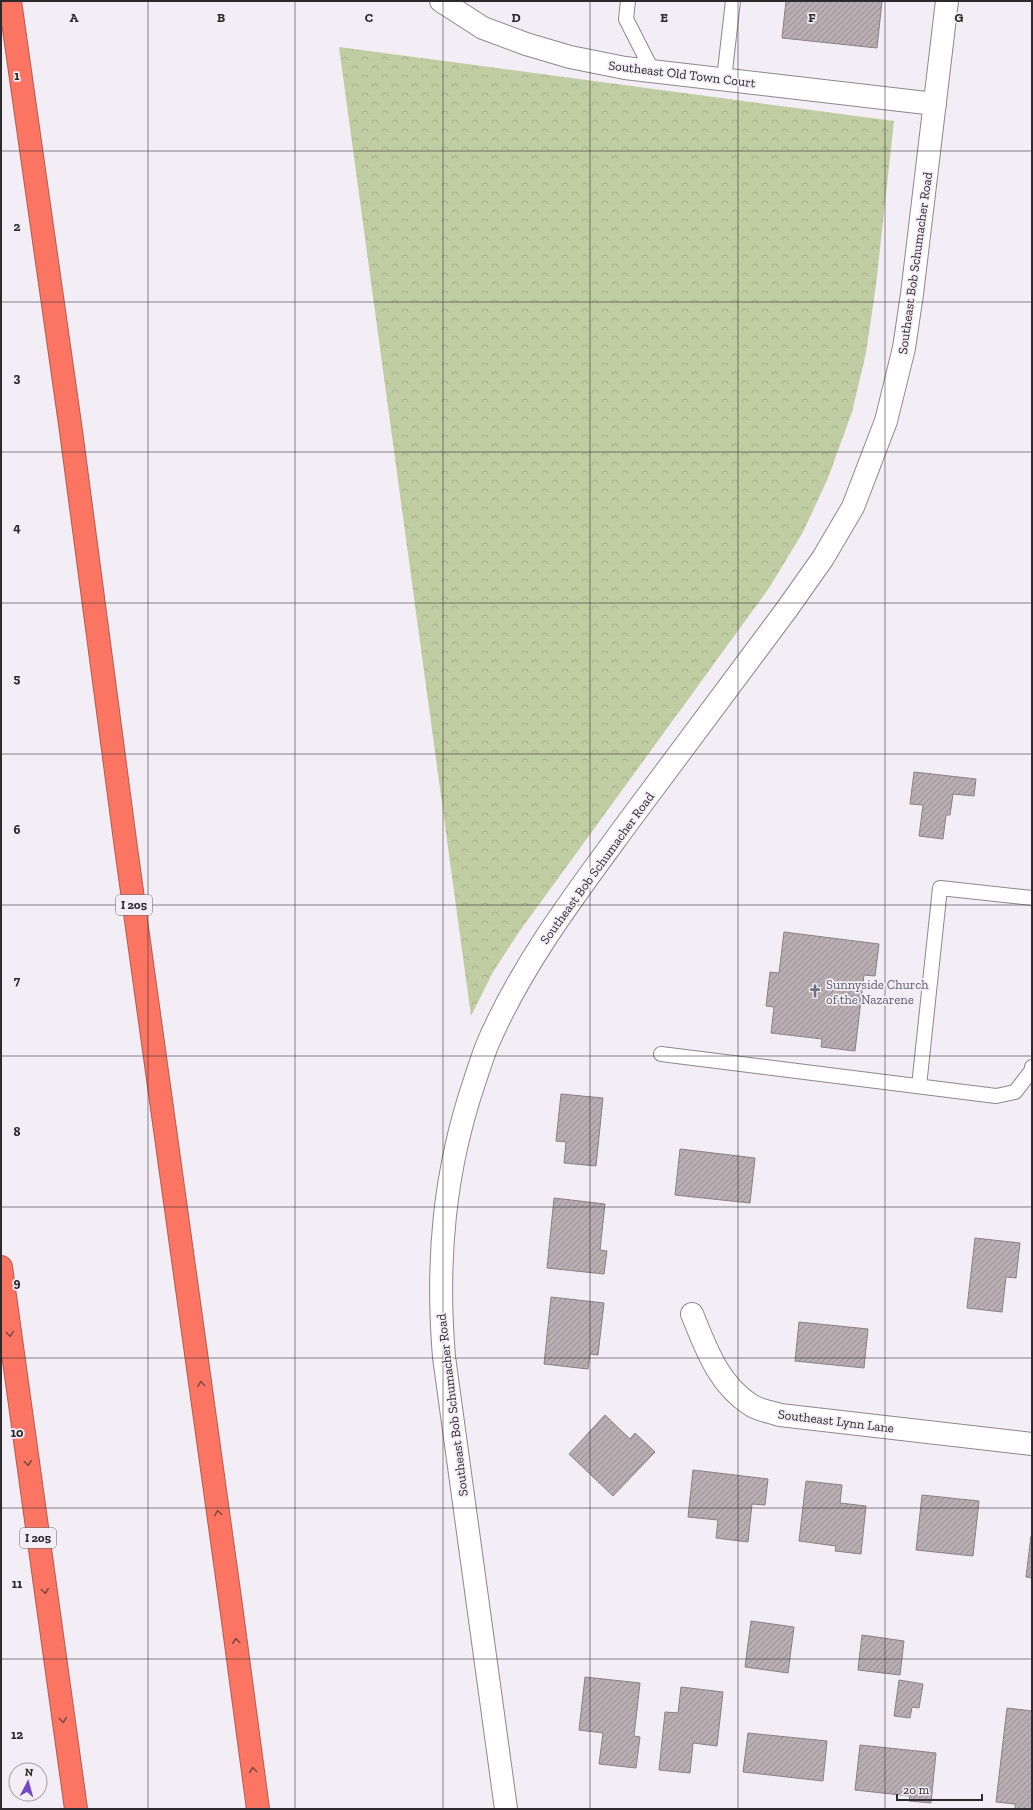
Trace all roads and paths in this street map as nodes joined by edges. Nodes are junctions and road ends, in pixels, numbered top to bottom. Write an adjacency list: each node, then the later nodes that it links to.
1 (10, 1): 17 (highway, I 205, one-way to 1)
2 (441, 1): 6 (main road, Southeast Old Town Court)
3 (628, 1): 6 (lane)
4 (733, 1): 7 (lane)
5 (947, 1): 8 (main road, Southeast Bob Schumacher Road)
6 (654, 72): 7 (main road, Southeast Old Town Court)
7 (724, 79): 8 (main road, Southeast Old Town Court)
8 (935, 104): 18 (main road, Southeast Bob Schumacher Road)
9 (1032, 898): 12 (lane)
10 (661, 1054): 12 (lane)
11 (1032, 1067): 12 (lane)
12 (919, 1086)
13 (1, 1267): 16 (highway, I 205, one-way to 16)
14 (692, 1314): 15 (main road, Southeast Lynn Lane)
15 (1032, 1444)
16 (76, 1809)
17 (258, 1809)
18 (506, 1809)

